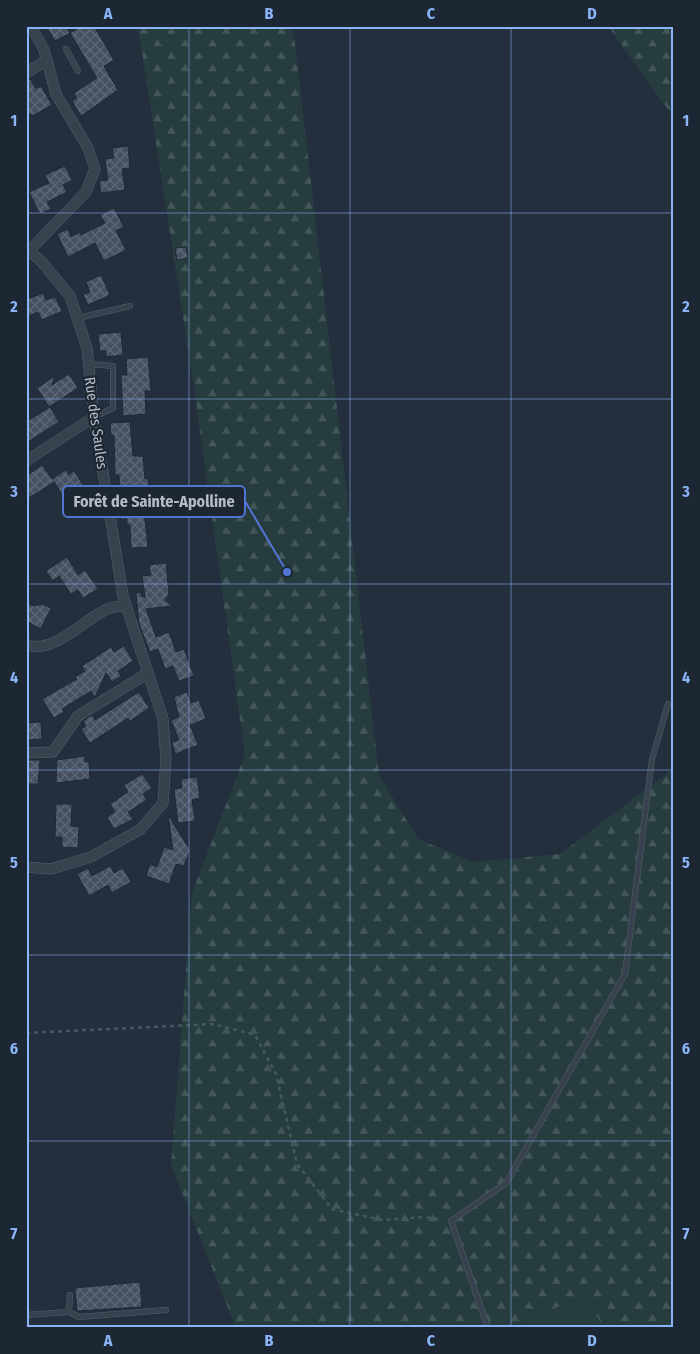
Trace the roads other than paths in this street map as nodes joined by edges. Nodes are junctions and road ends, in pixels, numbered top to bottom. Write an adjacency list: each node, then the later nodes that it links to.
1 (31, 26): 3 (street, Rue des Saules)
2 (66, 49): 4 (lane)
3 (47, 60): 5 (street); 6 (street, Rue des Saules)
4 (78, 71)
5 (26, 73)
6 (28, 251): 8 (street, Rue des Saules)
7 (130, 306): 8 (lane)
8 (78, 318): 9 (street, Rue des Saules)
9 (89, 364): 10 (street, Rue des Saules); 10 (lane)
10 (94, 417): 11 (street); 12 (street, Rue des Saules)
11 (26, 461)
12 (126, 606): 13 (street); 14 (street, Rue des Saules)
13 (26, 644)
14 (148, 673): 16 (street); 17 (street, Rue des Saules)
15 (668, 704): 22 (lane)
16 (26, 753)
17 (26, 867)
18 (70, 1295): 20 (lane)
19 (166, 1310): 20 (lane)
20 (69, 1312): 21 (lane)
21 (26, 1315)
22 (488, 1328)

